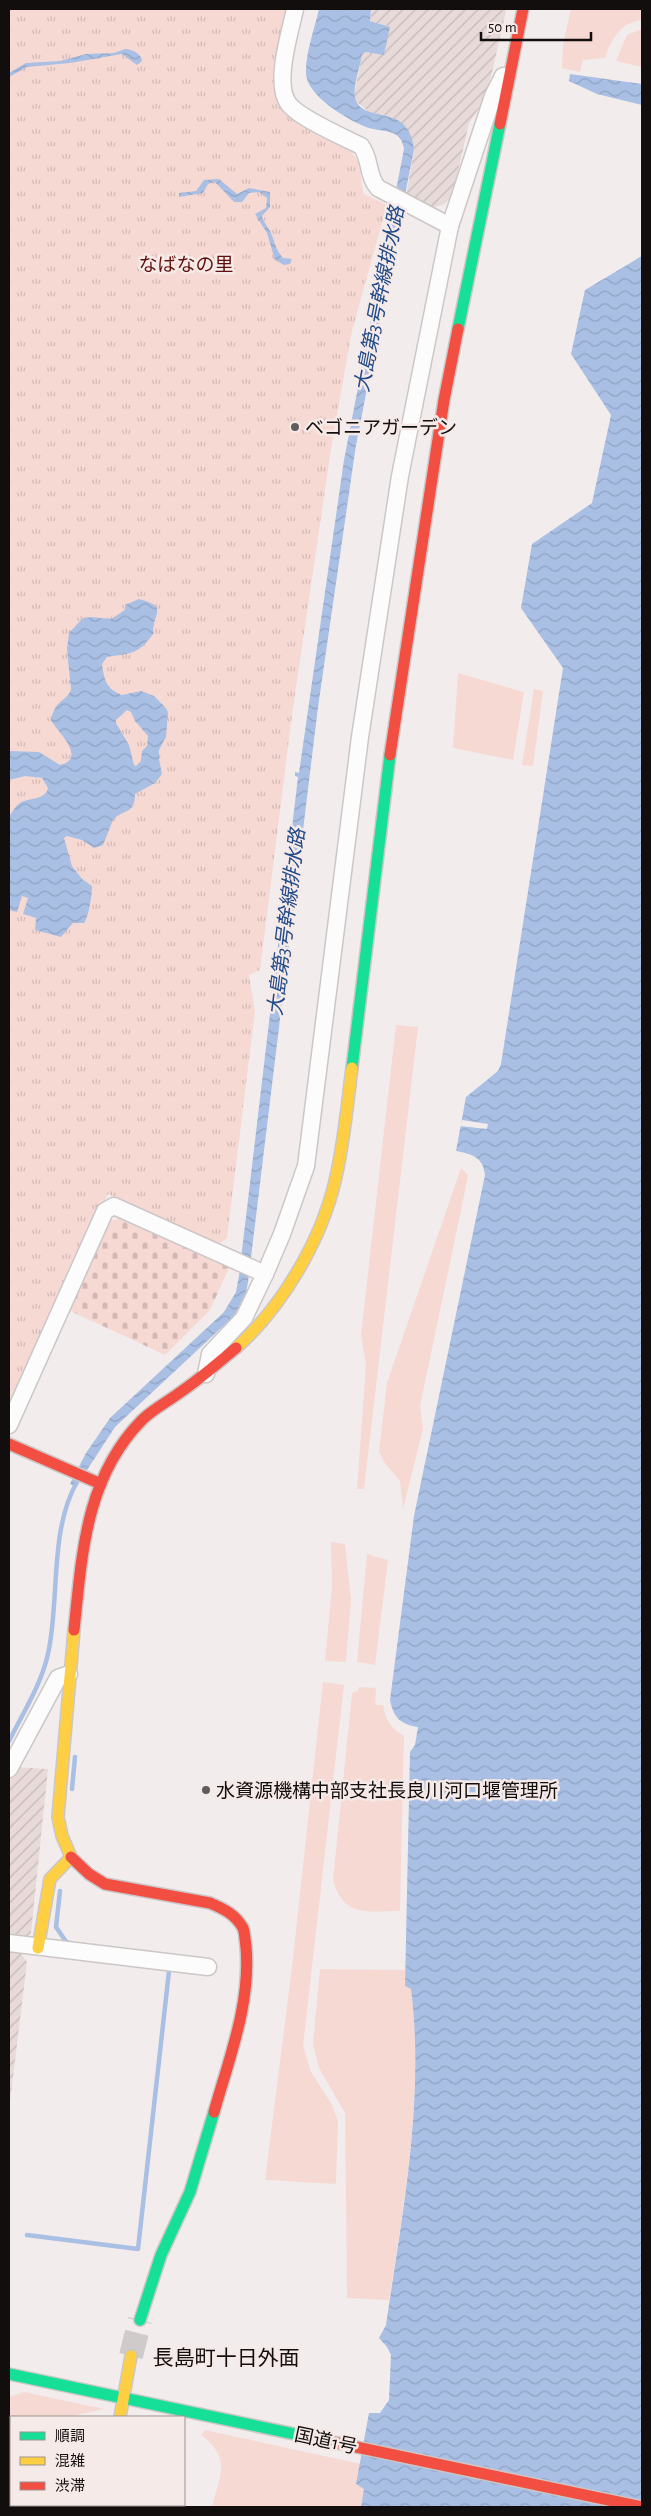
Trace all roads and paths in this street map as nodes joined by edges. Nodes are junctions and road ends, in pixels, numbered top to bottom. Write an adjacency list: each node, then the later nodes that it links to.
1 (295, 9): 5 (street)
2 (512, 9): 4 (street)
3 (523, 9): 4 (main road)
4 (513, 53): 5 (street); 7 (main road)
5 (450, 226): 6 (street)
6 (259, 1271): 7 (street); 8 (street)
7 (206, 1374): 10 (main road)
8 (9, 1425)
9 (9, 1444): 10 (main road)
10 (95, 1482): 11 (main road)
11 (69, 1674): 12 (street); 13 (main road)
12 (9, 1769)
13 (71, 1857): 15 (main road); 17 (main road)
14 (9, 1943): 15 (street)
15 (38, 1948): 16 (street)
16 (208, 1967)
17 (140, 2320)
18 (131, 2356): 20 (main road)
19 (9, 2374): 20 (main road, 国道1号)
20 (124, 2398): 21 (main road); 22 (main road, 国道1号)
21 (120, 2416)
22 (642, 2507)

